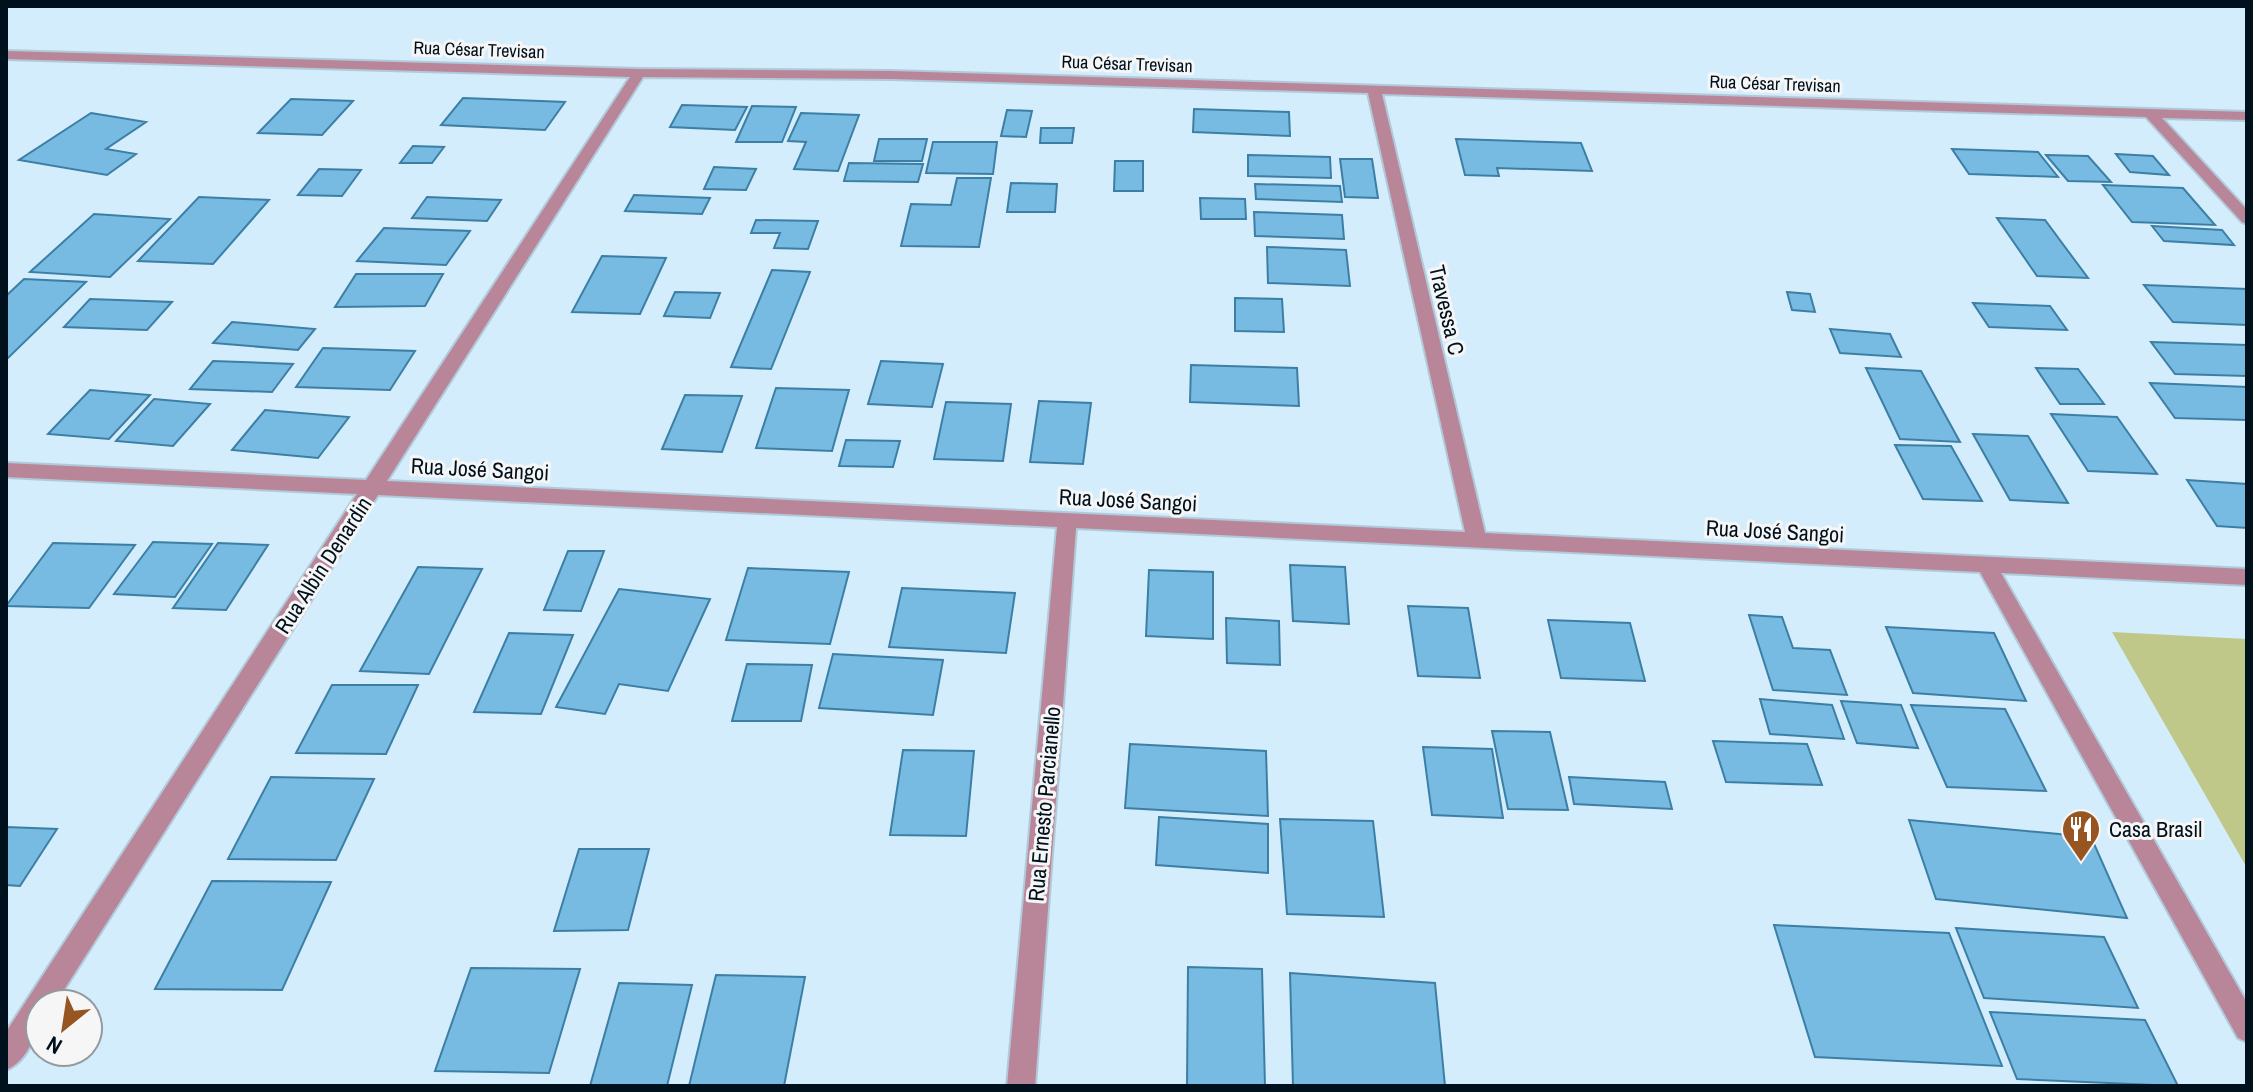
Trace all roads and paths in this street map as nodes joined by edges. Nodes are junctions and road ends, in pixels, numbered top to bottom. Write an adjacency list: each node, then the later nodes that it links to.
1 (6, 55): 2 (street, Rua César Trevisan)
2 (639, 73): 3 (street, Rua César Trevisan); 8 (street, Rua Albin Denardin)
3 (1374, 89): 4 (street, Rua César Trevisan); 10 (street, Travessa C)
4 (2150, 113): 5 (street, Rua César Trevisan); 6 (street)
5 (2247, 116)
6 (2247, 219)
7 (6, 470): 8 (street, Rua José Sangoi)
8 (372, 488): 9 (street, Rua José Sangoi); 14 (street, Rua Albin Denardin)
9 (1067, 521): 10 (street, Rua José Sangoi); 15 (street, Rua Ernesto Parcianello)
10 (1477, 541): 11 (street, Rua José Sangoi)
11 (1986, 565): 12 (street, Rua José Sangoi); 13 (street)
12 (2247, 577)
13 (2247, 1029)
14 (6, 1056)
15 (1021, 1086)

